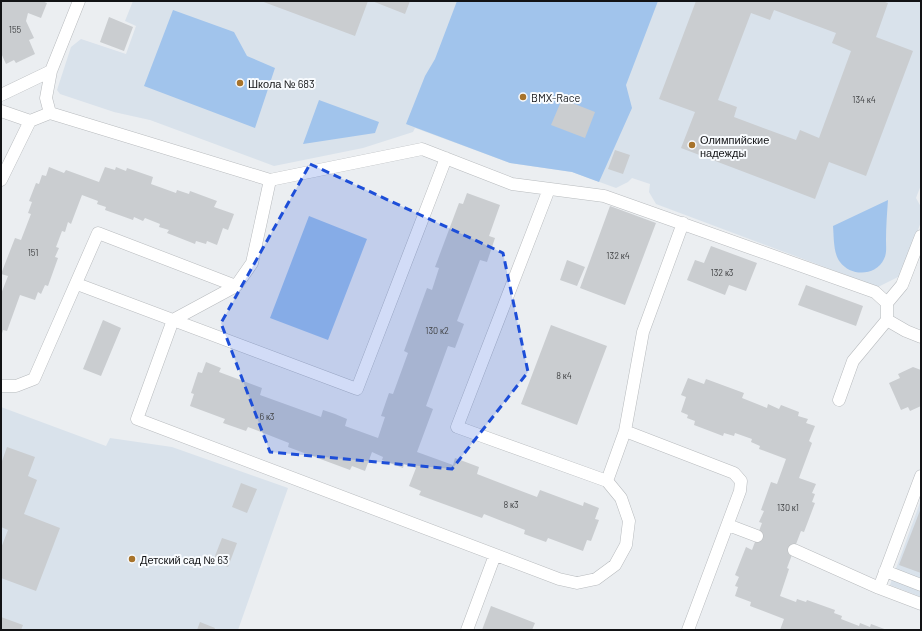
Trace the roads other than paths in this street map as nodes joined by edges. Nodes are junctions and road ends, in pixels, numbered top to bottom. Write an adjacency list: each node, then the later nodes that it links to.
1 (79, 1): 2 (lane)
2 (51, 71): 3 (lane); 5 (lane)
3 (1, 95)
4 (1, 110): 6 (lane)
5 (50, 112): 6 (lane); 9 (lane)
6 (30, 121): 8 (lane)
7 (446, 158): 9 (lane); 10 (lane); 16 (lane)
8 (1, 180)
9 (270, 180): 14 (lane)
10 (549, 189): 11 (lane); 23 (lane)
11 (683, 223): 15 (lane); 21 (lane)
12 (921, 236): 15 (lane)
13 (77, 284): 14 (lane); 16 (lane); 19 (lane)
14 (236, 286): 16 (lane)
15 (887, 303): 17 (lane)
16 (173, 320): 27 (lane)
17 (887, 320): 18 (lane); 20 (lane)
18 (921, 337)
19 (1, 386)
20 (839, 400)
21 (625, 431): 23 (lane); 24 (lane)
22 (921, 476): 28 (lane)
23 (607, 481): 27 (lane)
24 (728, 525): 25 (lane); 33 (lane)
25 (757, 536)
26 (794, 550): 30 (lane)
27 (494, 555): 32 (lane)
28 (885, 571): 29 (lane); 30 (lane)
29 (921, 585)
30 (879, 588): 31 (lane)
31 (921, 604)
32 (467, 630)
33 (688, 630)

